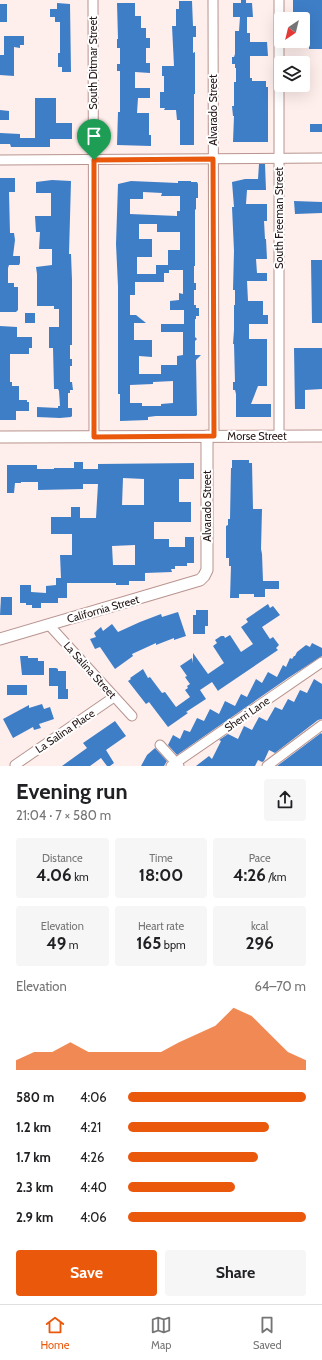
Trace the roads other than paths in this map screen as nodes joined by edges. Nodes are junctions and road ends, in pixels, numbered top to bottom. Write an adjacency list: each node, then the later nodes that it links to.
1 (93, 0): 8 (street, South Ditmar Street)
2 (214, 0): 5 (street, Alvarado Street)
3 (279, 0): 6 (street, South Freeman Street)
4 (322, 158): 6 (street)
5 (213, 159): 6 (street); 8 (street); 9 (street, Alvarado Street)
6 (279, 159): 10 (street, South Freeman Street)
7 (0, 160): 8 (street)
8 (94, 160): 13 (street, South Ditmar Street)
9 (211, 436): 10 (street, Morse Street); 13 (street, Morse Street); 14 (street, Alvarado Street)
10 (280, 436): 11 (street, Morse Street)
11 (322, 436)
12 (0, 437): 13 (street, Morse Street)
13 (94, 437)
14 (204, 576): 15 (street, California Street)
15 (49, 625): 16 (street, California Street); 18 (street, La Salina Street)
16 (0, 639)
17 (322, 662): 23 (street, Sherri Lane)
18 (114, 697): 19 (street, La Salina Street); 22 (street, La Salina Place)
19 (132, 716)
20 (322, 725): 24 (street)
21 (160, 745): 23 (street)
22 (15, 765)
23 (176, 765)
24 (267, 766)

